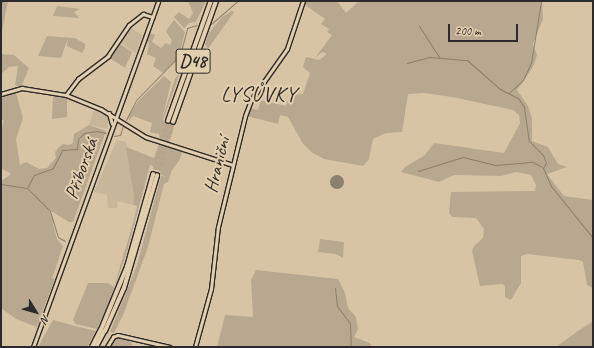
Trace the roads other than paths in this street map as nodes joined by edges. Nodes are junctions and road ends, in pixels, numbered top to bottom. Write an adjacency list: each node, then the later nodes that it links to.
1 (158, 1): 5 (main road, Příborská)
2 (211, 1): 3 (highway, D48)
3 (216, 1)
4 (302, 2): 11 (street, Hraniční)
5 (152, 17): 7 (street); 9 (main road, Příborská)
6 (1, 94): 7 (street)
7 (66, 95): 8 (street)
8 (109, 113): 9 (street); 10 (main road)
9 (116, 117): 10 (main road, Příborská); 11 (street)
10 (112, 126): 14 (main road, Příborská)
11 (233, 165): 19 (street, Hraniční)
12 (155, 175): 13 (highway)
13 (103, 331): 15 (highway); 16 (highway)
14 (33, 347)
15 (92, 347)
16 (96, 347)
17 (107, 347): 18 (street)
18 (170, 347)
19 (195, 347)

